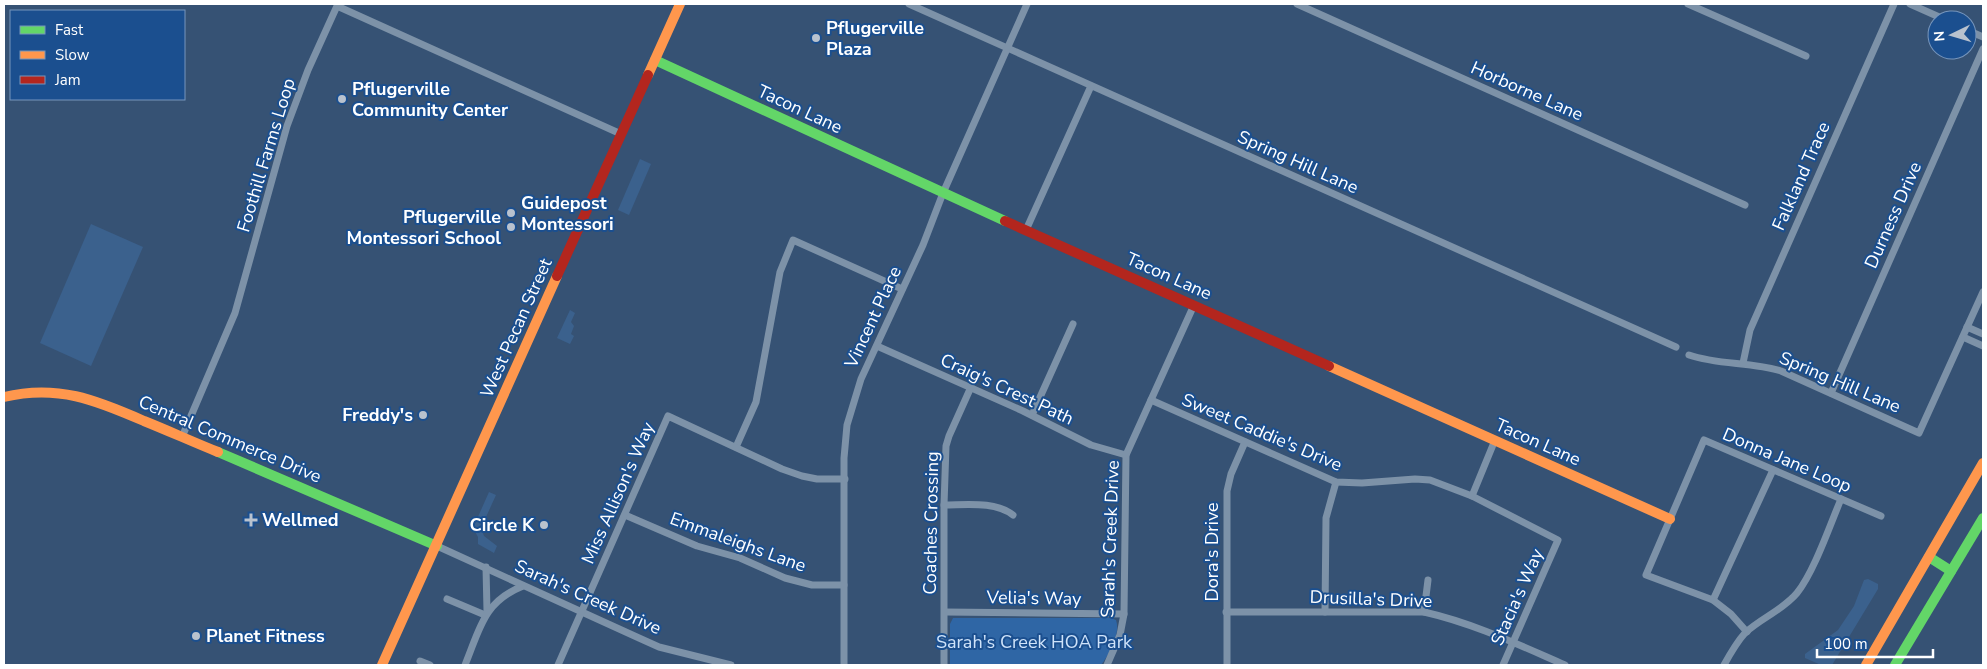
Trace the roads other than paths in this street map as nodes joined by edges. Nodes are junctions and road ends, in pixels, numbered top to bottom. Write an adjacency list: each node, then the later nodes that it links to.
1 (680, 4): 12 (street, West Pecan Street)
2 (909, 4): 9 (street, Spring Hill Lane)
3 (1027, 4): 9 (street, Vincent Place)
4 (1296, 4): 16 (street, Horborne Lane)
5 (1688, 4): 11 (street)
6 (1894, 4): 29 (street, Falkland Trace)
7 (1910, 4): 8 (street)
8 (1927, 12)
9 (1007, 47): 13 (street, Spring Hill Lane); 15 (street, Vincent Place)
10 (1983, 49): 31 (street, Durness Drive)
11 (1806, 56)
12 (655, 60): 14 (street, West Pecan Street); 15 (street, Tacon Lane)
13 (1092, 86): 17 (street); 27 (street, Spring Hill Lane)
14 (621, 134): 35 (street, Foothill Farms Loop); 53 (street, West Pecan Street)
15 (943, 192): 17 (street, Tacon Lane); 18 (street, Vincent Place)
16 (1745, 205)
17 (1026, 230): 20 (street, Tacon Lane)
18 (902, 289): 25 (street, Vincent Place); 38 (street)
19 (1983, 292): 22 (street)
20 (1194, 304): 33 (street, Sarah's Creek Drive); 36 (street, Tacon Lane)
21 (1073, 324): 34 (street)
22 (1967, 327): 23 (street); 24 (street)
23 (1983, 334)
24 (1963, 337): 26 (street); 31 (street, Spring Hill Lane)
25 (876, 346): 30 (street, Craig's Crest Path); 42 (street, Vincent Place)
26 (1983, 346)
27 (1676, 347)
28 (1688, 355): 29 (street, Spring Hill Lane)
29 (1742, 363): 31 (street, Spring Hill Lane)
30 (971, 387): 34 (street, Craig's Crest Path); 46 (street, Coaches Crossing)
31 (1831, 393)
32 (4, 398): 35 (street, Central Commerce Drive)
33 (1151, 400): 37 (street, Sweet Caddie's Drive); 39 (street, Sarah's Creek Drive)
34 (1032, 415): 39 (street, Craig's Crest Path)
35 (182, 437): 53 (street, Central Commerce Drive)
36 (1496, 440): 44 (street); 51 (street, Tacon Lane)
37 (1245, 442): 43 (street, Sweet Caddie's Drive); 64 (street, Dora's Drive)
38 (736, 447): 42 (street); 47 (street, Miss Allison's Way)
39 (1126, 455): 68 (street, Sarah's Creek Drive)
40 (1983, 463): 54 (street)
41 (1773, 470): 45 (street, Donna Jane Loop); 51 (street, Donna Jane Loop); 61 (street)
42 (845, 479): 58 (street, Vincent Place)
43 (1336, 482): 44 (street, Sweet Caddie's Drive); 65 (street)
44 (1472, 496): 52 (street, Sweet Caddie's Drive)
45 (1841, 499): 49 (street, Donna Jane Loop); 69 (street)
46 (944, 505): 48 (street); 63 (street, Coaches Crossing)
47 (625, 515): 58 (street, Emmaleighs Lane); 62 (street, Miss Allison's Way)
48 (1012, 515)
49 (1881, 516)
50 (1983, 518): 56 (street)
51 (1670, 519): 61 (street, Donna Jane Loop)
52 (1558, 540): 70 (street, Stacia's Way)
53 (437, 546): 55 (street, Sarah's Creek Drive); 72 (street, West Pecan Street)
54 (1929, 557): 56 (street); 84 (street)
55 (486, 567): 59 (street, Sarah's Creek Drive); 67 (street)
56 (1951, 571): 85 (street)
57 (1428, 580): 66 (street)
58 (844, 585): 77 (street, Vincent Place)
59 (523, 586): 62 (street, Sarah's Creek Drive); 67 (street)
60 (447, 599): 67 (street)
61 (1713, 600): 69 (street, Donna Jane Loop)
62 (582, 612): 75 (street, Miss Allison's Way); 76 (street, Sarah's Creek Drive)
63 (945, 612): 68 (street, Velia's Way); 78 (street, Coaches Crossing)
64 (1226, 612): 65 (street, Drusilla's Drive); 80 (street, Dora's Drive)
65 (1325, 612): 66 (street, Drusilla's Drive)
66 (1424, 612): 70 (street, Drusilla's Drive)
67 (486, 613): 74 (street)
68 (1124, 614): 79 (street, Sarah's Creek Drive)
69 (1746, 632): 83 (street)
70 (1514, 642): 81 (street, Stacia's Way); 82 (street, Drusilla's Drive)
71 (420, 661): 73 (street)
72 (382, 665)
73 (430, 665)
74 (465, 665)
75 (558, 665)
76 (731, 665)
77 (844, 665)
78 (944, 665)
79 (1107, 665)
80 (1226, 665)
81 (1503, 665)
82 (1565, 665)
83 (1724, 665)
84 (1866, 665)
85 (1895, 665)

